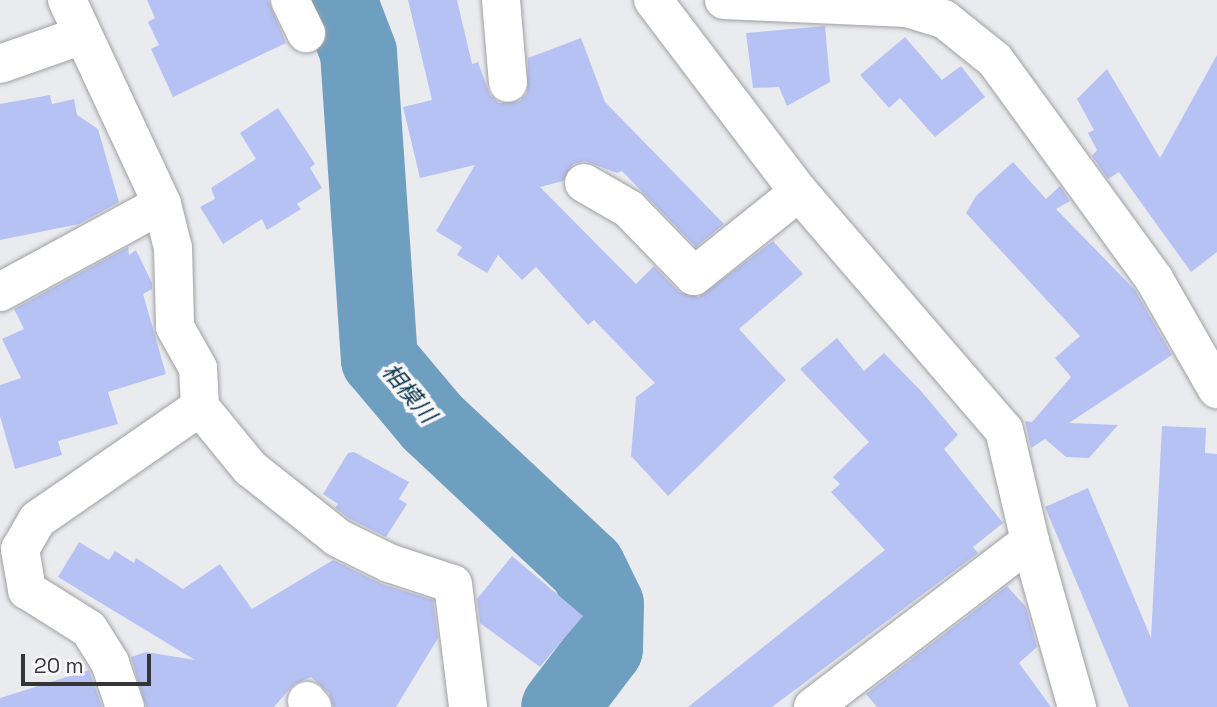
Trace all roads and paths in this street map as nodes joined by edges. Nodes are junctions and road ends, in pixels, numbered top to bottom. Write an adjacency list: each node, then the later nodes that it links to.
1 (66, 0): 5 (street)
2 (500, 0): 7 (street)
3 (653, 0): 9 (street)
4 (724, 0): 12 (street)
5 (80, 36): 6 (street); 10 (street)
6 (0, 64)
7 (508, 83)
8 (584, 183): 9 (street)
9 (799, 192): 14 (street)
10 (162, 204): 11 (street); 13 (street)
11 (0, 292)
12 (1217, 389)
13 (200, 407): 15 (street); 16 (street)
14 (1030, 541): 17 (street); 18 (street)
15 (125, 707)
16 (468, 707)
17 (813, 707)
18 (1077, 707)

